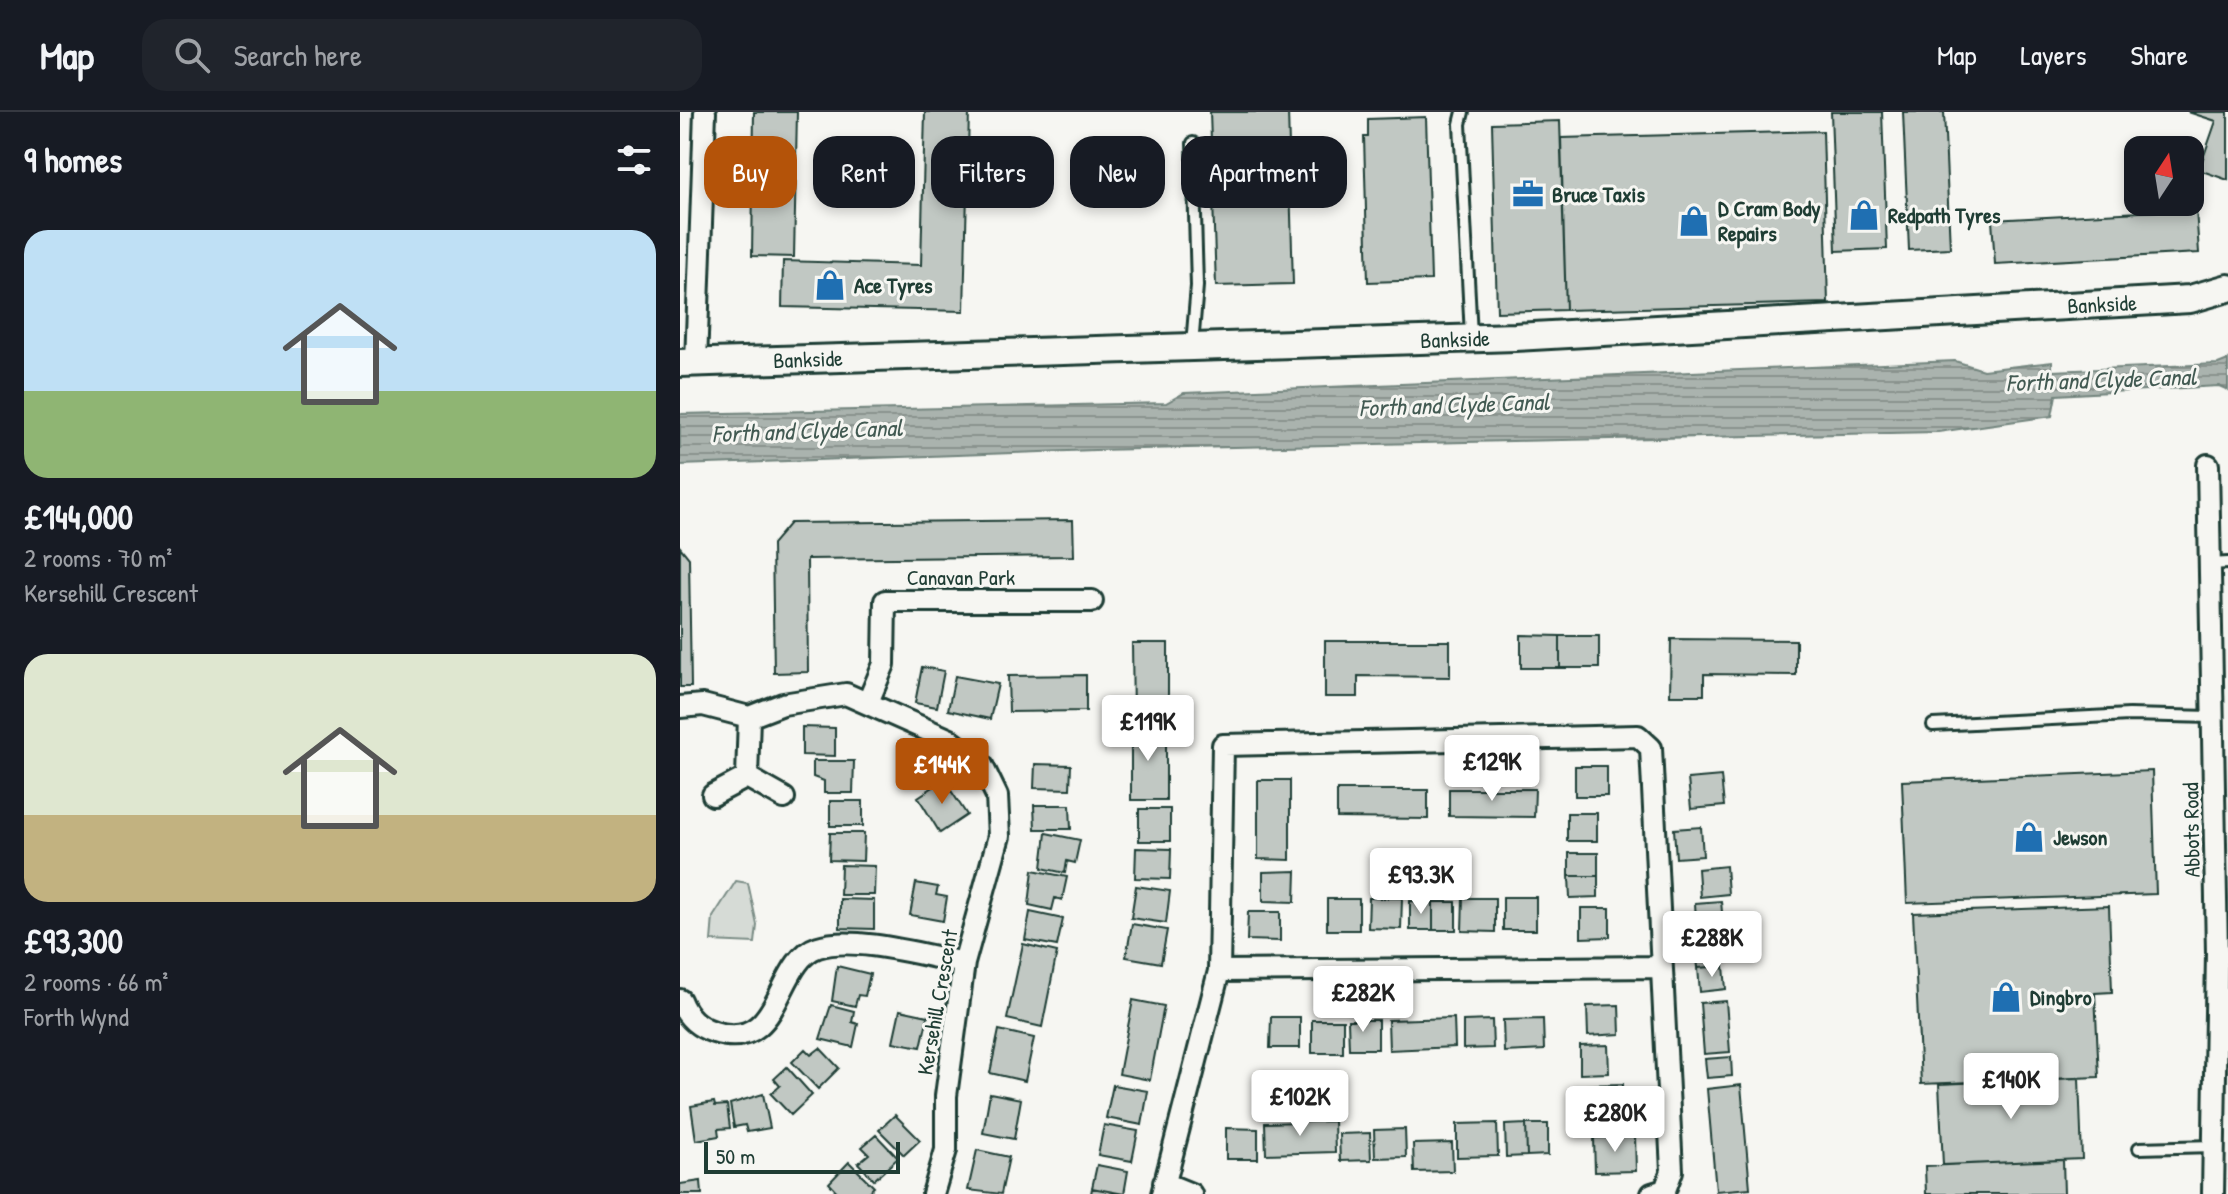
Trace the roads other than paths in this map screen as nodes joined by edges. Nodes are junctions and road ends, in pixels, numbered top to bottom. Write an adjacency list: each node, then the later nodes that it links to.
1 (705, 112): 7 (street)
2 (1463, 112): 5 (lane)
3 (1195, 208): 6 (lane)
4 (2228, 288): 5 (street, Bankside)
5 (1471, 338): 6 (street, Bankside)
6 (1192, 347): 7 (street, Bankside)
7 (688, 363)
8 (2208, 465): 9 (street, Abbots Road)
9 (2219, 563): 14 (street, Abbots Road)
10 (1092, 601): 11 (street, Canavan Park)
11 (868, 702): 13 (street, Kersehill Crescent); 21 (street, Kersehill Crescent)
12 (680, 707): 13 (street)
13 (749, 717): 16 (street)
14 (2212, 717): 15 (lane); 19 (street, Abbots Road)
15 (1933, 725)
16 (747, 777): 17 (street); 18 (street)
17 (713, 795)
18 (784, 798)
19 (2221, 836): 20 (street, Abbots Road)
20 (2222, 953): 25 (street, Abbots Road)
21 (964, 963): 24 (street); 29 (street, Kersehill Crescent)
22 (1659, 967): 23 (street); 23 (street); 28 (street)
23 (1219, 971): 27 (street)
24 (680, 1000)
25 (2214, 1146): 26 (lane); 31 (street, Abbots Road)
26 (2139, 1148)
27 (1163, 1188): 30 (street)
28 (1661, 1193)
29 (933, 1194)
30 (1191, 1194)
31 (2213, 1194)

